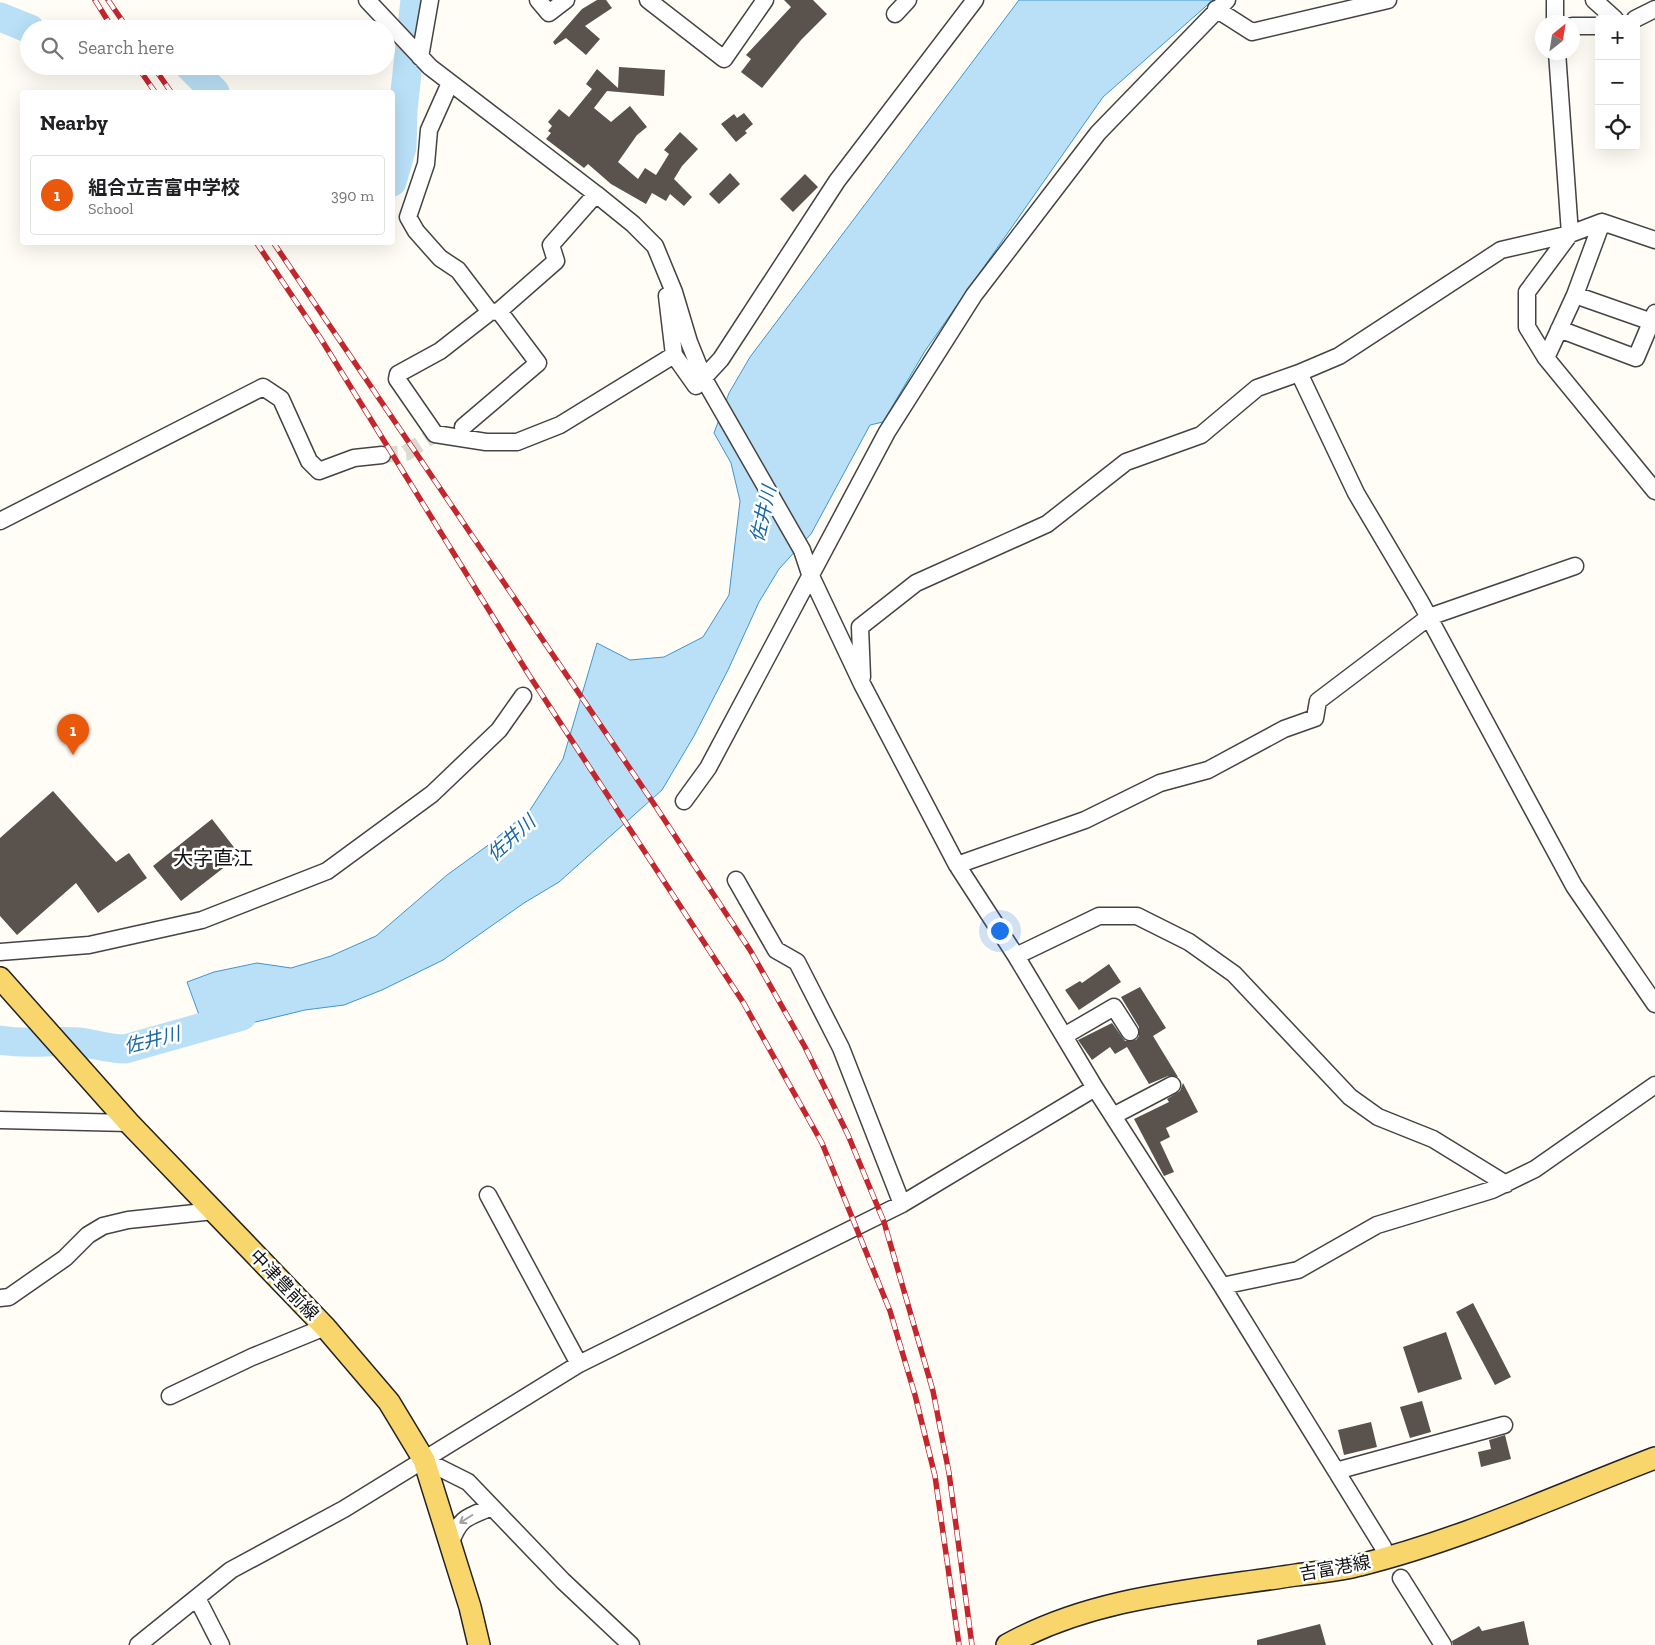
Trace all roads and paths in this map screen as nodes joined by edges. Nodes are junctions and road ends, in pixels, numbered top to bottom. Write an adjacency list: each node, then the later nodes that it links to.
1 (367, 0): 18 (street)
2 (430, 0): 22 (street)
3 (538, 0): 4 (street)
4 (566, 0)
5 (648, 0): 6 (street)
6 (764, 0)
7 (908, 0): 14 (street)
8 (975, 0): 37 (street)
9 (1388, 0): 12 (street)
10 (1555, 0): 15 (street)
11 (1594, 0): 16 (street)
12 (1221, 5): 43 (street)
13 (1655, 10): 17 (street)
14 (895, 14)
15 (1555, 15)
16 (1611, 15)
17 (1640, 17)
18 (386, 20)
19 (1580, 26): 20 (street)
20 (1595, 26)
21 (395, 30): 22 (street)
22 (420, 57): 24 (street)
23 (1558, 60): 27 (street)
24 (450, 83): 25 (street); 31 (street)
25 (596, 194): 29 (street); 31 (street)
26 (1602, 222): 27 (street); 28 (street); 30 (street)
27 (1570, 234): 35 (street); 36 (street)
28 (1655, 240)
29 (674, 292): 34 (street); 37 (street)
30 (1575, 295): 32 (street); 33 (street)
31 (494, 312): 34 (street); 38 (street)
32 (1653, 318): 33 (street)
33 (1558, 329): 35 (street)
34 (674, 355): 37 (street)
35 (1546, 358): 40 (street)
36 (1299, 373): 44 (street); 45 (street)
37 (704, 380): 43 (street)
38 (463, 427)
39 (382, 455): 41 (street)
40 (1655, 491)
41 (0, 521)
42 (1575, 566): 44 (street)
43 (810, 574): 45 (street); 47 (street)
44 (1429, 617): 48 (street); 53 (street)
45 (862, 684): 48 (street)
46 (523, 696): 50 (street)
47 (684, 801)
48 (957, 865): 51 (street)
49 (736, 880): 64 (street)
50 (0, 952)
51 (1016, 956): 55 (street); 62 (street)
52 (0, 978): 61 (main road, 中津豊前線)
53 (1655, 1004)
54 (1130, 1032): 55 (street)
55 (1064, 1036): 58 (street)
56 (1172, 1085): 59 (street)
57 (1655, 1085): 62 (street)
58 (1095, 1088): 59 (street); 64 (street)
59 (1113, 1116): 66 (street)
60 (0, 1120): 61 (street)
61 (129, 1123): 65 (main road, 中津豊前線)
62 (1506, 1184): 66 (street)
63 (488, 1195): 69 (street)
64 (902, 1204): 69 (street)
65 (214, 1211): 67 (street); 68 (main road, 中津豊前線)
66 (1222, 1286): 74 (street)
67 (0, 1298)
68 (325, 1327): 70 (street); 73 (main road, 中津豊前線)
69 (580, 1364): 73 (street)
70 (170, 1396)
71 (1504, 1425): 74 (street)
72 (1655, 1458): 84 (main road, 吉富港線)
73 (424, 1460): 75 (street); 76 (main road, 中津豊前線); 79 (street)
74 (1336, 1471): 77 (street)
75 (492, 1507): 76 (street, one-way to 76); 83 (street)
76 (451, 1542): 82 (main road, 中津豊前線)
77 (1383, 1547)
78 (1402, 1578): 85 (street)
79 (197, 1598): 80 (street); 81 (street)
80 (138, 1645)
81 (221, 1645)
82 (479, 1645)
83 (632, 1645)
84 (1007, 1645)
85 (1443, 1645)

